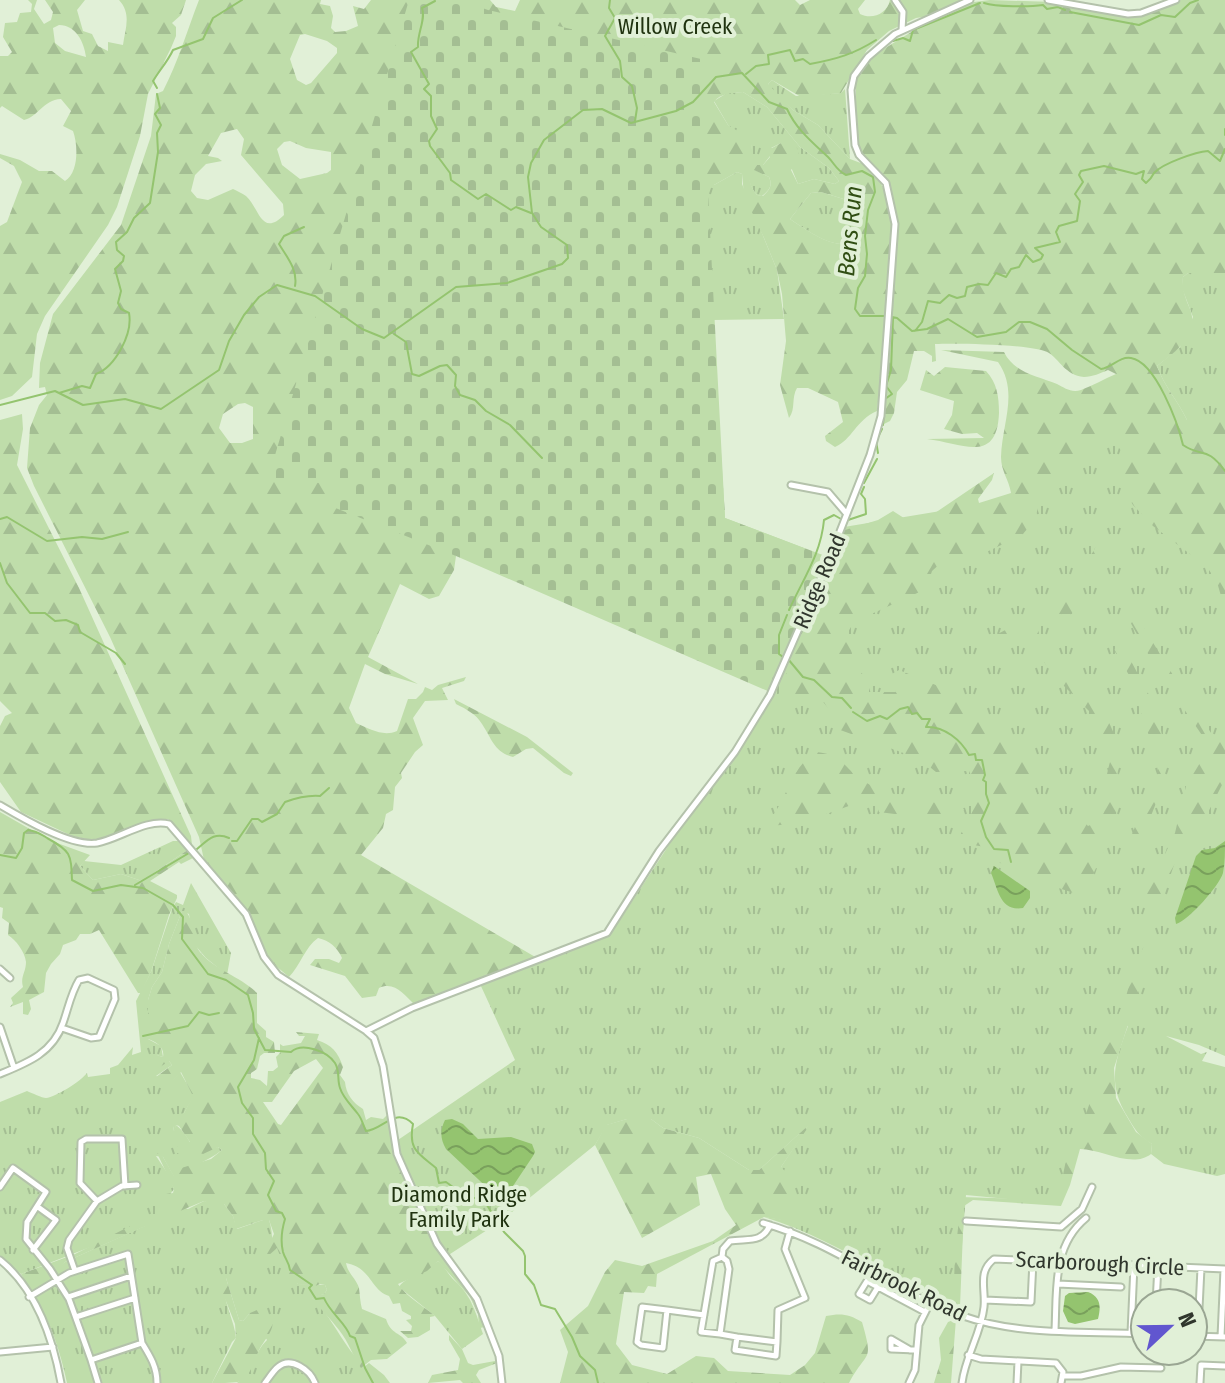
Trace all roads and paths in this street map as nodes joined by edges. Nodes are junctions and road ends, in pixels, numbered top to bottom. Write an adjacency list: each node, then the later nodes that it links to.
1 (895, 0): 5 (street)
2 (970, 0): 5 (street, Ridge Road)
3 (1048, 0): 4 (street)
4 (1176, 0)
5 (902, 30): 7 (street, Ridge Road)
6 (791, 485): 7 (street)
7 (846, 513): 13 (street, Ridge Road)
8 (0, 805): 13 (street)
9 (0, 969): 10 (street)
10 (10, 978)
11 (0, 1027): 14 (street)
12 (62, 1028): 12 (street); 15 (street)
13 (366, 1031): 76 (street)
14 (3, 1048): 15 (street)
15 (14, 1068): 16 (street)
16 (0, 1074)
17 (137, 1185): 18 (street)
18 (125, 1186): 21 (street); 21 (street)
19 (0, 1187): 22 (street)
20 (1092, 1187): 25 (street)
21 (97, 1201): 37 (street)
22 (38, 1207): 28 (street); 28 (street)
23 (1086, 1218): 27 (street)
24 (966, 1221): 25 (street)
25 (1065, 1225): 27 (street)
26 (790, 1231): 29 (street, Fairbrook Road); 50 (street, Fairbrook Road); 61 (street)
27 (1073, 1231): 32 (street)
28 (33, 1250): 39 (street)
29 (722, 1257): 53 (street); 58 (street)
30 (0, 1260): 46 (street)
31 (1033, 1261): 32 (street, Scarborough Circle); 49 (street, Scarborough Circle); 49 (street)
32 (1059, 1262): 33 (street, Scarborough Circle); 40 (street)
33 (1134, 1265): 34 (street, Scarborough Circle); 43 (street)
34 (1158, 1266): 35 (street, Scarborough Circle); 44 (street)
35 (1201, 1268): 36 (street, Scarborough Circle); 45 (street)
36 (1225, 1269): 60 (street)
37 (75, 1271): 38 (street); 39 (street)
38 (131, 1276): 47 (street); 48 (street)
39 (57, 1280): 46 (street); 47 (street)
40 (1058, 1284): 42 (street); 56 (street)
41 (878, 1287): 52 (street)
42 (1121, 1287)
43 (1133, 1287)
44 (1157, 1287)
45 (1200, 1287)
46 (29, 1297): 63 (street)
47 (68, 1297): 54 (street)
48 (135, 1298): 54 (street); 62 (street)
49 (985, 1300): 55 (street, Scarborough Circle)
50 (930, 1303): 52 (street); 55 (street, Fairbrook Road)
51 (667, 1310): 51 (street); 53 (street)
52 (925, 1312): 77 (street)
53 (704, 1315): 58 (street)
54 (76, 1317): 66 (street)
55 (981, 1322): 56 (street, Fairbrook Road); 65 (street, Scarborough Circle)
56 (1055, 1330): 57 (street, Fairbrook Road)
57 (1129, 1333)
58 (720, 1334): 59 (street)
59 (737, 1337): 61 (street); 61 (street)
60 (1223, 1337)
61 (777, 1342)
62 (142, 1343): 66 (street); 73 (street)
63 (53, 1347): 64 (street); 71 (street)
64 (0, 1352)
65 (968, 1355): 67 (street); 78 (street, Scarborough Circle)
66 (91, 1360): 72 (street)
67 (1018, 1361): 70 (street); 79 (street)
68 (1225, 1366): 81 (street)
69 (1161, 1368): 70 (street)
70 (1063, 1376): 80 (street)
71 (61, 1383)
72 (98, 1383)
73 (157, 1383)
74 (265, 1383): 75 (street)
75 (315, 1383)
76 (502, 1383)
77 (909, 1383)
78 (962, 1383)
79 (1017, 1383)
80 (1061, 1383)
81 (1200, 1383)

